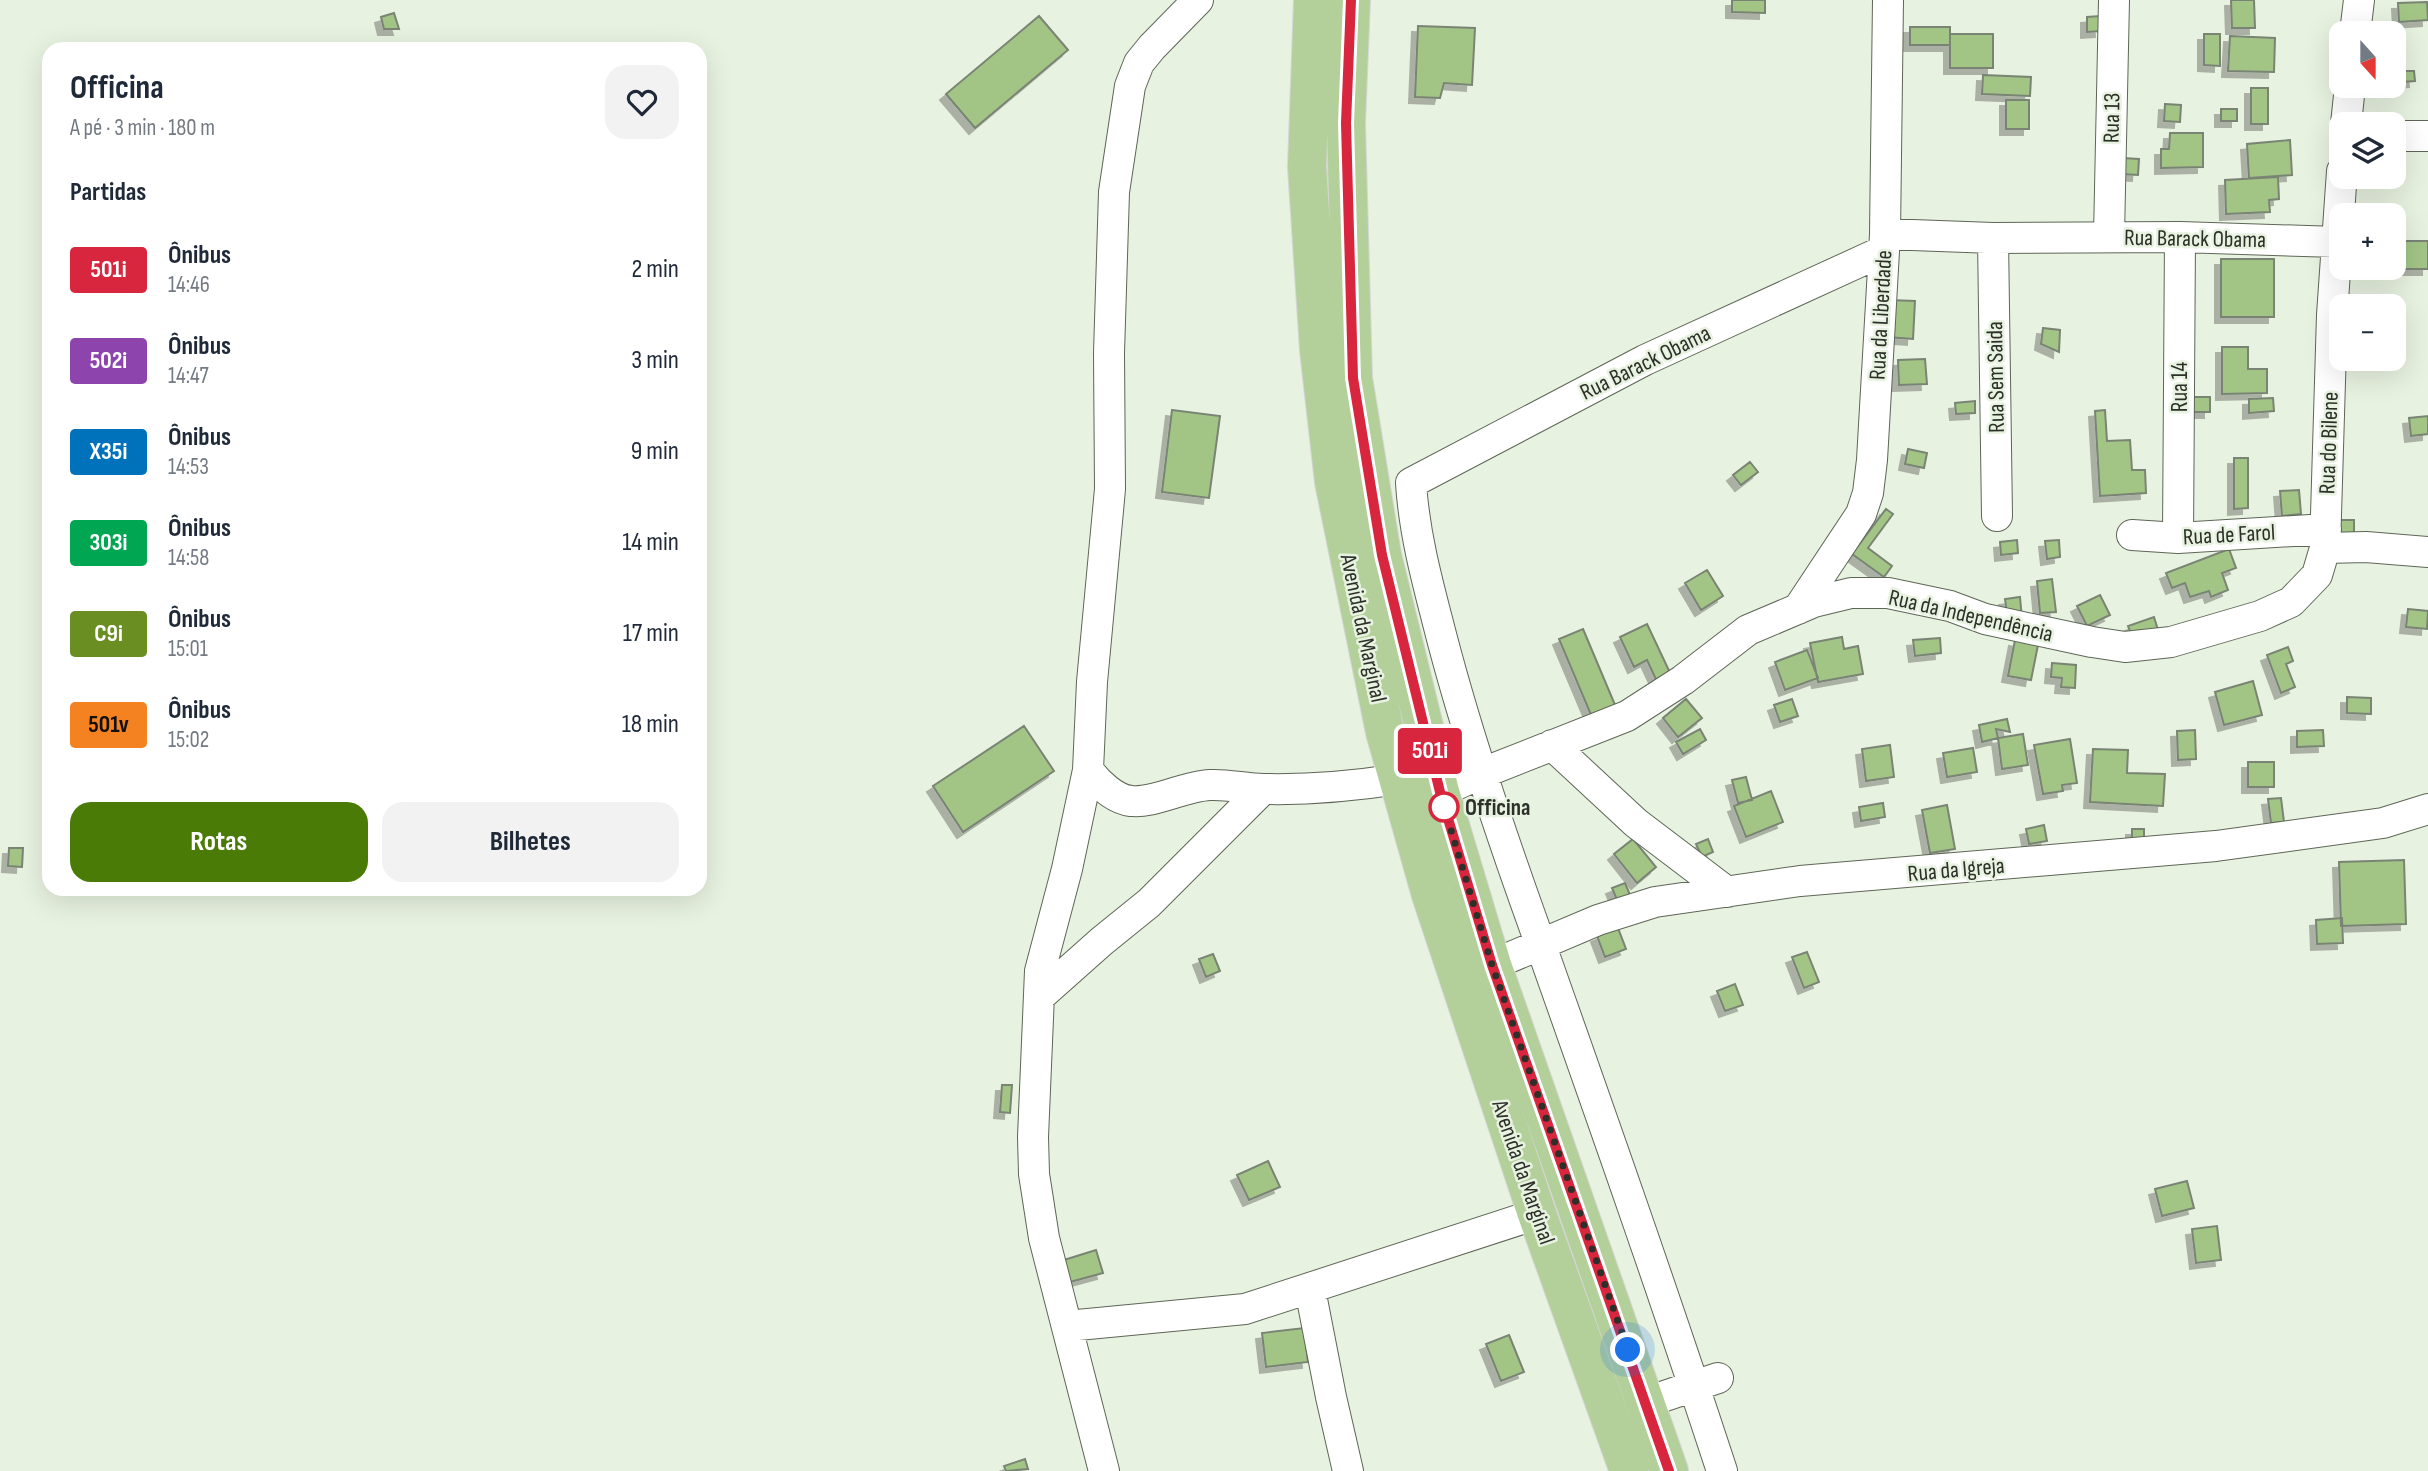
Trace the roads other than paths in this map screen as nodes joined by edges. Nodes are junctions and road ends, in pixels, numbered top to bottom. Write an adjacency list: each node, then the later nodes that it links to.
1 (1198, 0): 23 (street)
2 (1313, 0): 25 (main road, Avenida da Marginal)
3 (1350, 0): 27 (main road, Avenida da Marginal)
4 (1888, 0): 14 (street, Rua da Liberdade)
5 (2114, 0): 10 (street, Rua 13)
6 (2359, 0): 7 (street)
7 (2356, 21)
8 (2406, 136): 9 (street)
9 (2428, 136)
10 (2109, 236): 11 (street, Rua Barack Obama); 12 (street, Rua Barack Obama)
11 (2180, 237): 13 (street, Rua Barack Obama); 18 (street, Rua 14)
12 (1993, 238): 14 (street, Rua Barack Obama); 16 (street, Rua Sem Saida)
13 (2329, 242)
14 (1884, 243): 21 (street, Rua da Liberdade); 24 (street, Rua Barack Obama)
15 (2335, 280): 19 (street, Rua do Bilene)
16 (1997, 516)
17 (2132, 535): 18 (street, Rua de Farol)
18 (2178, 538): 19 (street, Rua de Farol)
19 (2325, 539): 20 (street); 21 (street, Rua da Independência)
20 (2428, 552)
21 (1798, 609): 22 (street, Rua da Independência)
22 (1552, 745): 24 (street, Rua da Independência); 29 (street)
23 (1088, 770): 26 (street); 32 (street)
24 (1480, 774): 27 (street, Rua da Independência); 30 (street)
25 (1399, 779): 26 (street); 33 (main road, Avenida da Marginal)
26 (1263, 789): 32 (street)
27 (1440, 792): 31 (main road, Avenida da Marginal)
28 (2428, 809): 29 (street, Rua da Igreja)
29 (1727, 892): 30 (street, Rua da Igreja)
30 (1540, 944): 31 (street, Rua da Igreja); 36 (street)
31 (1492, 965): 37 (main road, Avenida da Marginal)
32 (1039, 998): 35 (street)
33 (1537, 1214): 34 (street); 40 (main road, Avenida da Marginal)
34 (1310, 1289): 35 (street); 39 (street)
35 (1067, 1326): 38 (street)
36 (1706, 1382): 37 (street); 42 (street)
37 (1647, 1402): 41 (main road, Avenida da Marginal)
38 (1104, 1471)
39 (1348, 1471)
40 (1629, 1471)
41 (1669, 1471)
42 (1722, 1471)

